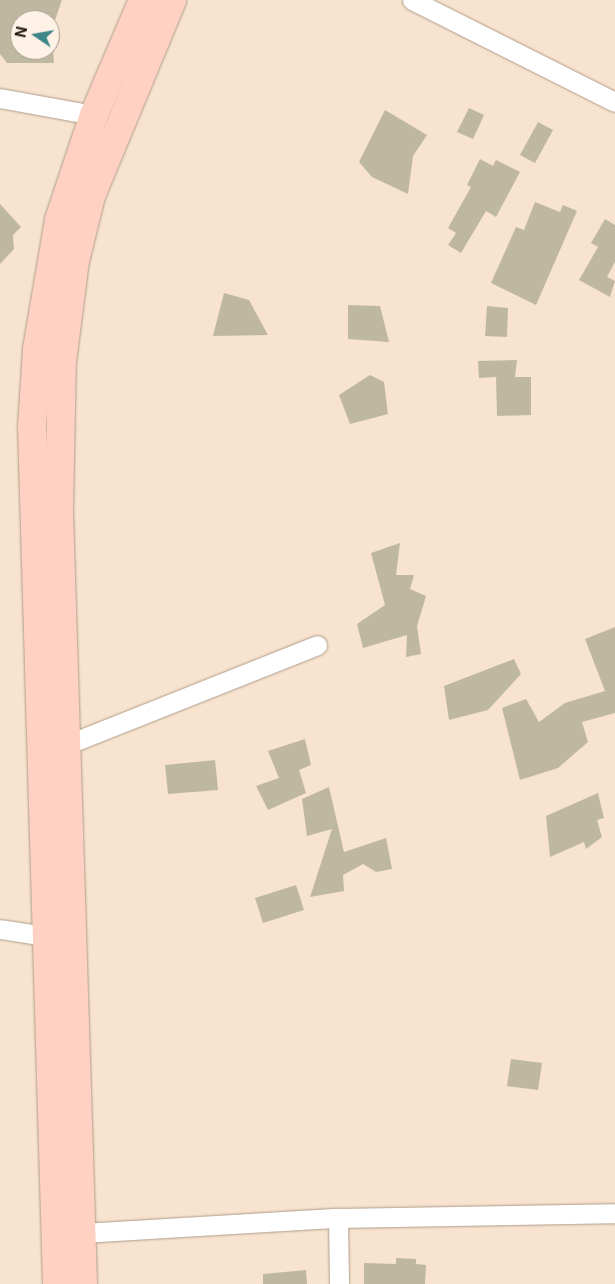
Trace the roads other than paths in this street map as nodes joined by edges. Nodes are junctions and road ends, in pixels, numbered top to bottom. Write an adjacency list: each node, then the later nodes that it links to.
1 (143, 0): 6 (main road)
2 (172, 0): 8 (main road)
3 (412, 0): 5 (street)
4 (0, 98): 6 (street)
5 (615, 102)
6 (94, 115): 8 (main road)
7 (317, 645): 8 (street)
8 (54, 749): 10 (main road); 13 (main road)
9 (0, 929): 10 (street)
10 (45, 936): 14 (main road)
11 (615, 1213): 12 (street)
12 (338, 1218): 13 (street); 16 (street)
13 (82, 1233): 15 (main road)
14 (57, 1284)
15 (83, 1284)
16 (339, 1284)

